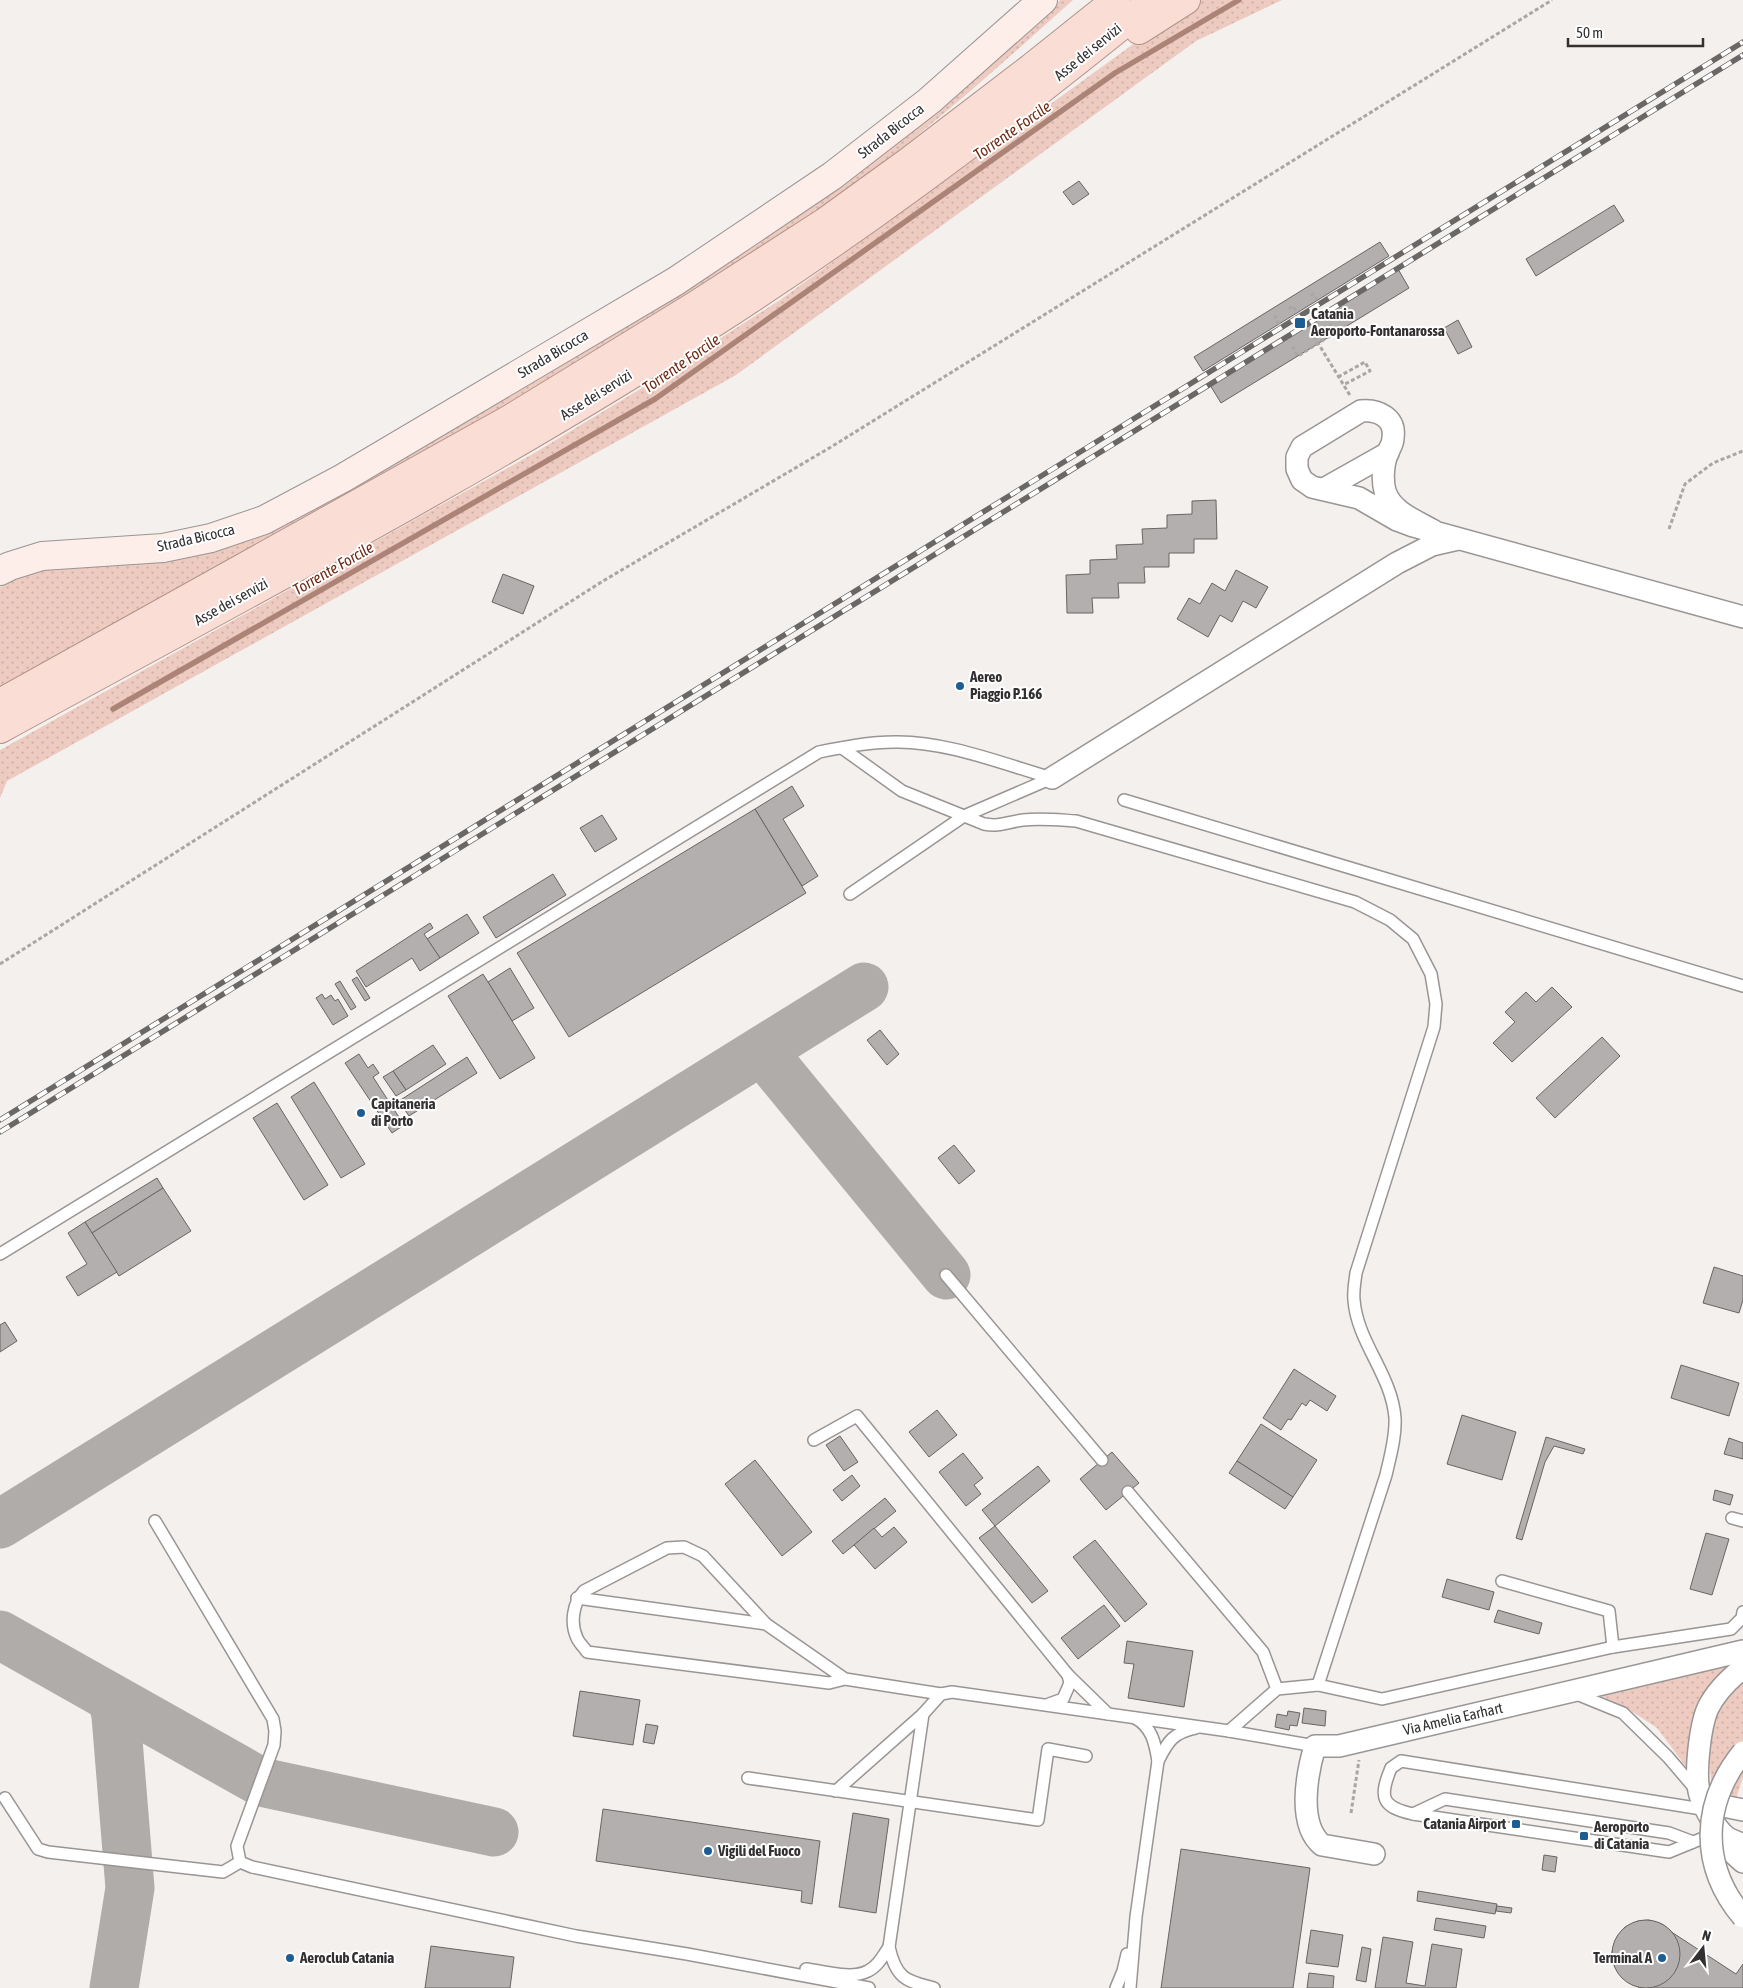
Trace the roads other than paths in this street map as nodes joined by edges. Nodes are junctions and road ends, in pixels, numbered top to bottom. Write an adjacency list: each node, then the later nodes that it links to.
1 (1043, 0): 12 (main road, Strada Bicocca)
2 (1086, 0): 7 (main road)
3 (1116, 0): 7 (main road, Asse dei servizi)
4 (1153, 0): 6 (main road, Asse dei servizi)
5 (1186, 0): 6 (main road)
6 (1050, 83): 15 (main road, Asse dei servizi)
7 (908, 162): 14 (main road, Asse dei servizi)
8 (1388, 452): 9 (street); 9 (street); 10 (street)
9 (1324, 489): 10 (street)
10 (1434, 531): 11 (street)
11 (1461, 539): 13 (street); 17 (street)
12 (0, 572)
13 (1743, 617)
14 (0, 703)
15 (0, 729)
16 (842, 748): 17 (lane); 19 (lane); 22 (lane)
17 (1052, 778): 19 (lane)
18 (1124, 800): 21 (lane)
19 (964, 816): 20 (lane); 37 (lane)
20 (850, 894)
21 (1743, 986)
22 (0, 1254)
23 (946, 1275): 25 (lane)
24 (814, 1440): 35 (lane)
25 (1102, 1460)
26 (1128, 1492): 38 (lane)
27 (155, 1522): 61 (lane)
28 (1502, 1580): 32 (lane)
29 (577, 1598): 31 (lane); 31 (lane); 36 (lane)
30 (1743, 1612): 32 (lane)
31 (766, 1624): 36 (lane)
32 (1613, 1647): 37 (lane)
33 (1743, 1651): 39 (street, Via Amelia Earhart)
34 (1743, 1668): 55 (street)
35 (1068, 1675): 41 (lane); 43 (lane)
36 (845, 1679): 40 (lane)
37 (1318, 1686): 38 (lane)
38 (1277, 1688): 46 (lane)
39 (1570, 1692): 47 (street, Via Amelia Earhart); 55 (lane)
40 (941, 1694): 41 (lane); 42 (lane)
41 (1044, 1705): 43 (lane)
42 (923, 1714): 52 (lane); 54 (lane)
43 (1108, 1714): 44 (lane)
44 (1131, 1717): 45 (lane); 50 (lane)
45 (1204, 1727): 46 (lane); 50 (lane)
46 (1229, 1731): 47 (lane)
47 (1315, 1746): 60 (street)
48 (1743, 1752): 64 (street, bridge)
49 (1086, 1756): 54 (lane)
50 (1158, 1761): 63 (lane)
51 (748, 1778): 52 (lane)
52 (836, 1791): 54 (lane)
53 (5, 1798): 61 (lane)
54 (910, 1802): 65 (lane)
55 (1704, 1802): 56 (street); 57 (lane); 58 (street)
56 (1743, 1810)
57 (1413, 1814): 59 (lane); 59 (lane)
58 (1729, 1837): 59 (lane); 62 (street)
59 (1693, 1842)
60 (1374, 1854)
61 (240, 1862): 66 (lane)
62 (1743, 1862)
63 (1136, 1917): 69 (lane); 70 (lane)
64 (1743, 1917)
65 (889, 1947): 66 (lane); 68 (lane)
66 (688, 1954): 67 (lane)
67 (869, 1988)
68 (934, 1988)
69 (1116, 1988)
70 (1130, 1988)

